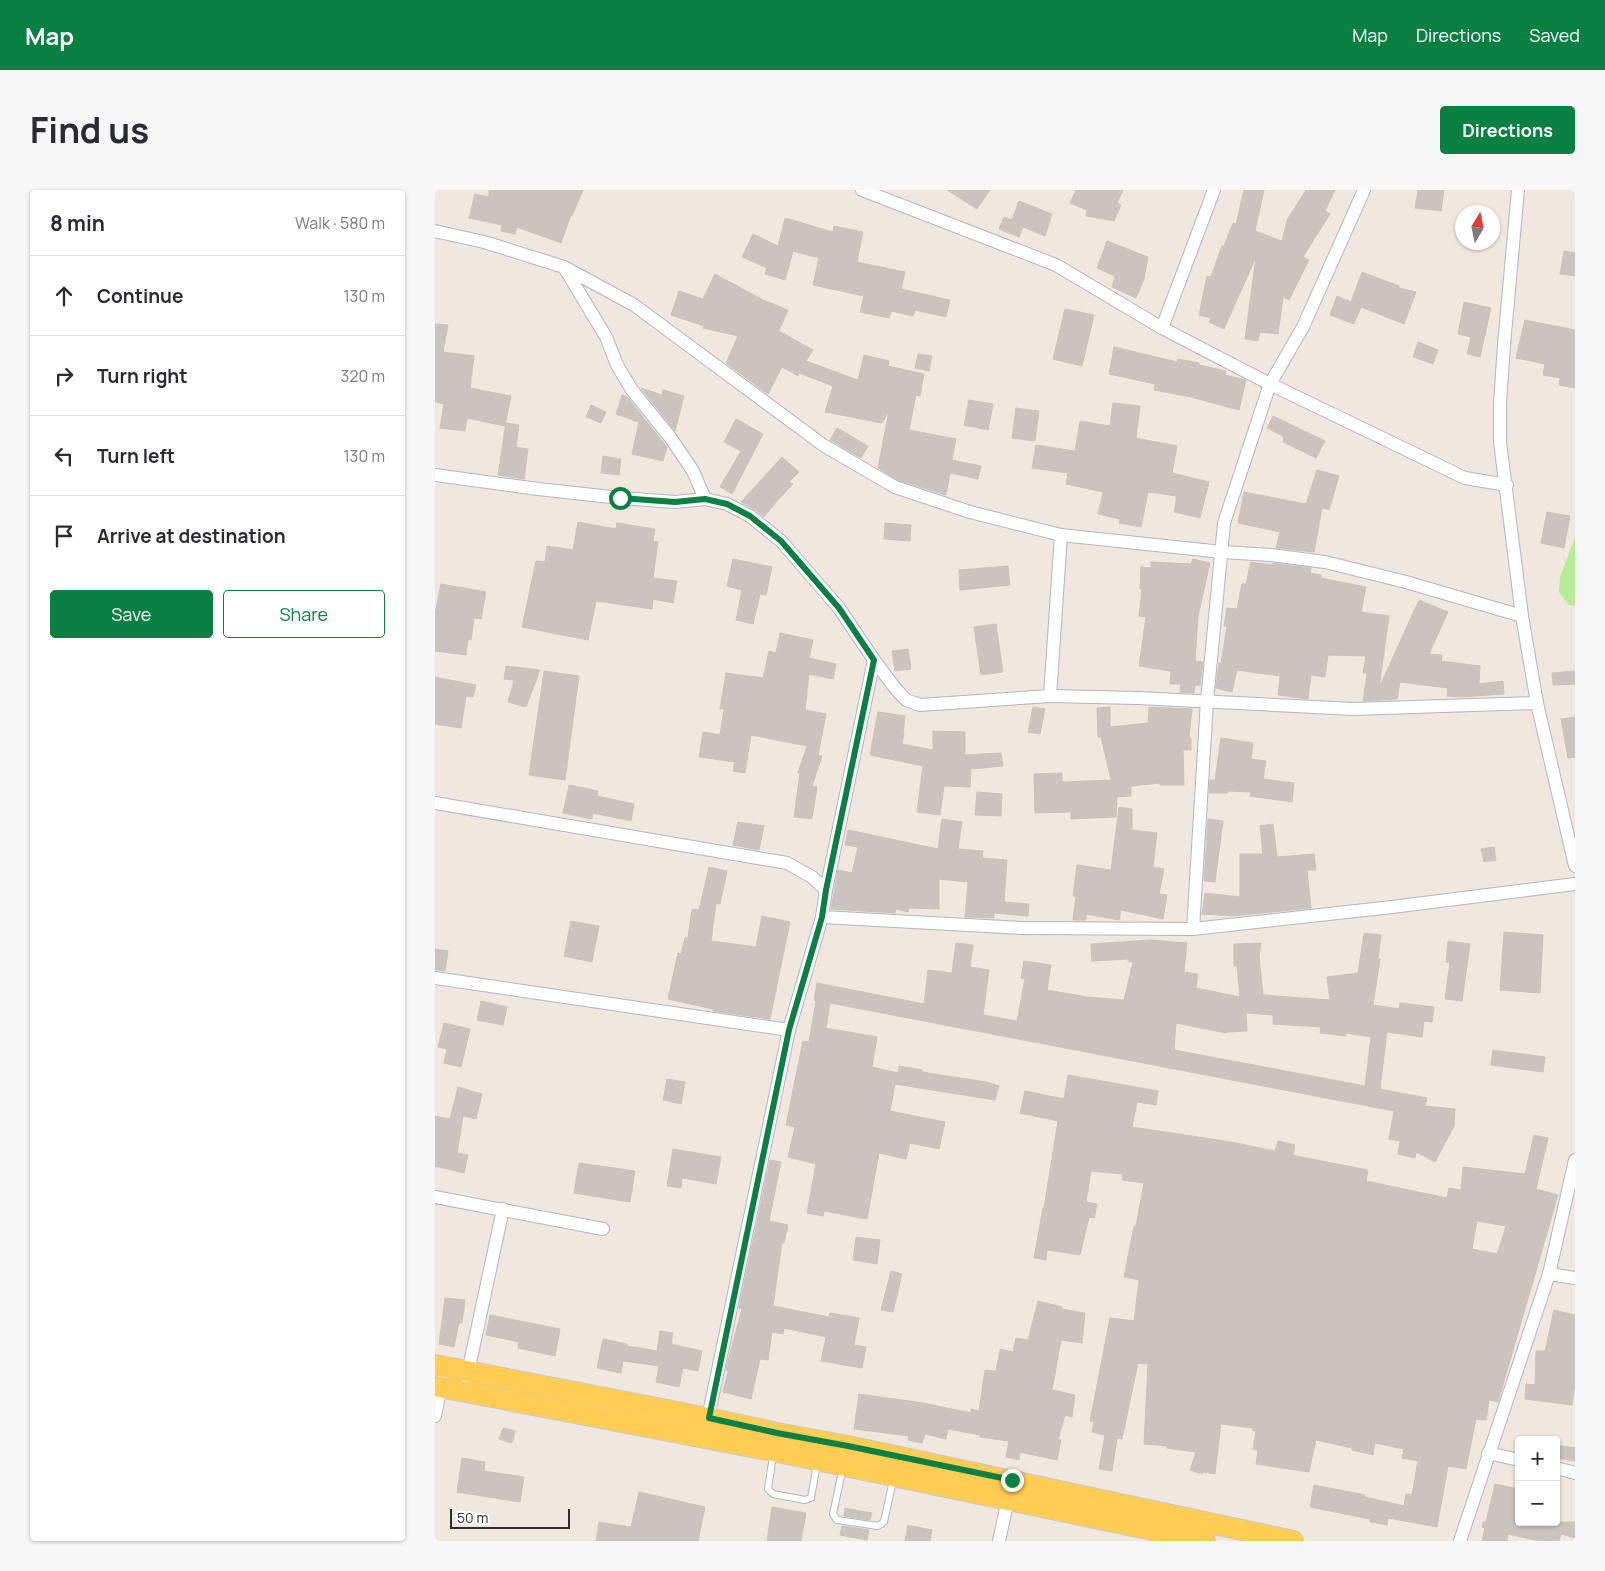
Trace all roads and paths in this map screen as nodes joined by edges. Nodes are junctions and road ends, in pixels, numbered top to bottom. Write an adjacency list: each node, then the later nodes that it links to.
1 (862, 190): 7 (street)
2 (1214, 190): 7 (street)
3 (1364, 190): 8 (street)
4 (1518, 190): 10 (street)
5 (435, 231): 6 (street)
6 (564, 267): 11 (street); 12 (street)
7 (1162, 328): 8 (street)
8 (1270, 384): 10 (street); 13 (street)
9 (435, 475): 11 (street)
10 (1507, 485): 14 (street)
11 (705, 499): 15 (street)
12 (1061, 535): 13 (street); 16 (street)
13 (1221, 552): 14 (street); 17 (street)
14 (1522, 616): 18 (street)
15 (874, 660): 16 (street); 22 (street)
16 (1050, 696): 17 (street)
17 (1207, 701): 18 (street); 24 (street)
18 (1537, 704): 20 (street)
19 (435, 803): 22 (street)
20 (1575, 866)
21 (1575, 884): 24 (street)
22 (826, 890): 23 (street)
23 (822, 917): 24 (street); 26 (street)
24 (1193, 929)
25 (435, 978): 26 (street)
26 (789, 1030): 38 (street)
27 (1575, 1160): 31 (street)
28 (435, 1197): 29 (street)
29 (503, 1209): 30 (street); 34 (street)
30 (603, 1229)
31 (1549, 1274): 32 (street); 40 (street)
32 (1575, 1278)
33 (440, 1366): 34 (main road); 35 (street)
34 (468, 1372): 36 (street); 38 (main road)
35 (438, 1387): 36 (main road); 37 (street)
36 (463, 1392): 39 (main road)
37 (435, 1416)
38 (709, 1418): 39 (main road)
39 (775, 1442): 42 (main road); 42 (lane); 47 (main road)
40 (1489, 1453): 41 (street); 52 (street)
41 (1515, 1459)
42 (817, 1460): 43 (main road)
43 (843, 1466): 46 (main road); 46 (lane)
44 (1560, 1469): 45 (street)
45 (1575, 1473)
46 (894, 1476): 48 (main road)
47 (1012, 1480): 48 (street); 51 (main road)
48 (1008, 1500): 49 (street); 50 (main road)
49 (999, 1541)
50 (1205, 1541)
51 (1293, 1541)
52 (1460, 1541)

